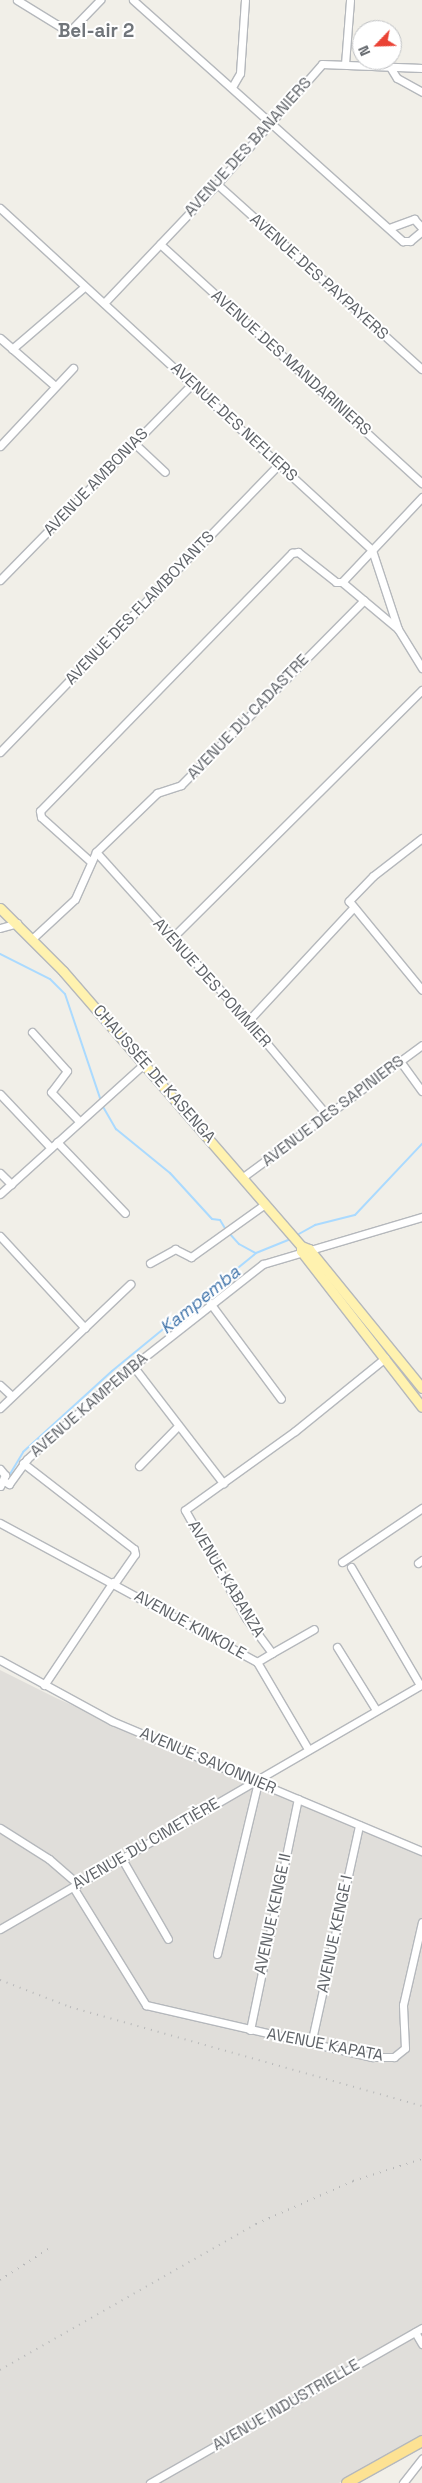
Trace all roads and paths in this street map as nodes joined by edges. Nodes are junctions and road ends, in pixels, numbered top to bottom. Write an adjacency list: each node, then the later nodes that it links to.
1 (17, 0): 2 (street)
2 (100, 0)
3 (133, 0): 11 (street)
4 (245, 0): 11 (street)
5 (350, 0): 6 (street)
6 (345, 64): 7 (street, AVENUE DES BANANIERS); 13 (street, AVENUE DES BANANIERS)
7 (352, 64)
8 (402, 67): 9 (street, AVENUE DES BANANIERS)
9 (422, 68)
10 (392, 70): 12 (street)
11 (232, 87): 13 (street)
12 (422, 92)
13 (272, 121): 14 (street, AVENUE DES BANANIERS); 16 (street)
14 (216, 184): 18 (street, AVENUE DES BANANIERS); 24 (street, AVENUE DES PAYPAYERS)
15 (0, 208): 19 (street, AVENUE DES NEFLIERS)
16 (389, 228): 17 (street); 17 (street)
17 (422, 229)
18 (160, 244): 20 (street, AVENUE DES BANANIERS); 31 (street, AVENUE DES MANDARINIERS)
19 (84, 287): 20 (street, AVENUE DES NEFLIERS); 22 (street)
20 (104, 303): 25 (street, AVENUE DES NEFLIERS)
21 (0, 338): 22 (street)
22 (12, 349): 26 (street)
23 (73, 368): 26 (street)
24 (422, 370)
25 (192, 384): 27 (street, AVENUE AMBONIAS); 29 (street, AVENUE DES NEFLIERS)
26 (55, 386): 28 (street)
27 (134, 443): 30 (street); 34 (street, AVENUE AMBONIAS)
28 (0, 446)
29 (279, 464): 33 (street, AVENUE DES NEFLIERS); 40 (street, AVENUE DES FLAMBOYANTS)
30 (165, 472)
31 (422, 483)
32 (422, 497): 33 (street)
33 (372, 550): 35 (street); 37 (street, AVENUE DES NEFLIERS)
34 (0, 580)
35 (342, 582): 36 (street); 43 (street)
36 (364, 600): 37 (street); 42 (street, AVENUE DU CADASTRE)
37 (398, 629): 38 (street, AVENUE DES NEFLIERS)
38 (422, 668)
39 (422, 690): 49 (street)
40 (0, 752)
41 (422, 838): 45 (street)
42 (96, 852): 43 (street, AVENUE DU CADASTRE); 49 (street, AVENUE DES POMMIER)
43 (90, 862): 48 (street, AVENUE DU CADASTRE)
44 (0, 908): 46 (main road, CHAUSSÉE DE KASENGA)
45 (353, 908): 50 (street); 51 (street)
46 (16, 922): 47 (street); 48 (main road, CHAUSSÉE DE KASENGA)
47 (0, 928)
48 (33, 938): 55 (main road, CHAUSSÉE DE KASENGA)
49 (172, 938): 51 (street, AVENUE DES POMMIER)
50 (422, 990)
51 (248, 1021): 58 (street, AVENUE DES POMMIER)
52 (32, 1032): 59 (street)
53 (422, 1044): 54 (street, AVENUE DES SAPINIERS)
54 (400, 1060): 56 (street); 58 (street, AVENUE DES SAPINIERS)
55 (144, 1063): 59 (street); 63 (main road, CHAUSSÉE DE KASENGA)
56 (422, 1091)
57 (0, 1094): 61 (street)
58 (327, 1115): 63 (street, AVENUE DES SAPINIERS)
59 (79, 1121): 60 (street)
60 (57, 1142): 61 (street); 67 (street)
61 (51, 1148): 64 (street)
62 (0, 1173): 64 (street)
63 (244, 1177): 66 (main road, CHAUSSÉE DE KASENGA)
64 (11, 1184): 65 (street)
65 (0, 1194)
66 (265, 1204): 70 (main road, CHAUSSÉE DE KASENGA); 71 (street)
67 (125, 1213)
68 (422, 1217): 70 (street, AVENUE KAMPEMBA)
69 (0, 1236): 74 (street)
70 (302, 1247): 73 (street, AVENUE KAMPEMBA); 75 (main road, CHAUSSÉE DE KASENGA); 78 (main road, CHAUSSÉE DE KASENGA)
71 (150, 1263)
72 (130, 1284): 74 (street)
73 (210, 1303): 76 (street, AVENUE KAMPEMBA); 81 (street)
74 (85, 1328): 80 (street)
75 (385, 1358): 79 (main road, CHAUSSÉE DE KASENGA); 89 (street)
76 (133, 1366): 84 (street); 85 (street, AVENUE KAMPEMBA)
77 (0, 1385): 80 (street)
78 (422, 1387): 79 (main road)
79 (412, 1393): 82 (main road, CHAUSSÉE DE KASENGA)
80 (12, 1396): 83 (street)
81 (281, 1399)
82 (422, 1407)
83 (0, 1408)
84 (178, 1426): 86 (street); 89 (street)
85 (23, 1463): 88 (street, AVENUE KAMPEMBA); 94 (street)
86 (139, 1466)
87 (1, 1470): 88 (street, AVENUE KAMPEMBA)
88 (4, 1483)
89 (223, 1483): 97 (street, AVENUE KABANZA)
90 (422, 1508): 92 (street)
91 (0, 1523): 94 (street, AVENUE KINKOLE)
92 (342, 1562)
93 (351, 1567): 100 (street)
94 (114, 1583): 99 (street, AVENUE KINKOLE); 101 (street)
95 (314, 1629): 97 (street)
96 (337, 1647): 102 (street)
97 (272, 1653): 99 (street, AVENUE KABANZA)
98 (0, 1660): 101 (street, AVENUE SAVONNIER)
99 (256, 1662): 103 (street, AVENUE KINKOLE)
100 (421, 1684): 102 (street, AVENUE DU CIMETIÈRE)
101 (44, 1685): 104 (street, AVENUE SAVONNIER)
102 (376, 1710): 103 (street, AVENUE DU CIMETIÈRE)
103 (308, 1750): 104 (street, AVENUE DU CIMETIÈRE)
104 (256, 1782): 105 (street, AVENUE SAVONNIER); 109 (street, AVENUE DU CIMETIÈRE); 114 (street)
105 (298, 1799): 106 (street, AVENUE SAVONNIER); 115 (street, AVENUE KENGE II)
106 (359, 1825): 108 (street, AVENUE SAVONNIER); 116 (street, AVENUE KENGE I)
107 (0, 1828): 110 (street)
108 (422, 1851)
109 (122, 1859): 110 (street, AVENUE DU CIMETIÈRE); 113 (street)
110 (75, 1886): 112 (street, AVENUE DU CIMETIÈRE); 115 (street, AVENUE KAPATA)
111 (422, 1922): 116 (street, AVENUE KAPATA)
112 (0, 1929)
113 (168, 1939)
114 (217, 1954)
115 (250, 2030): 116 (street, AVENUE KAPATA)
116 (311, 2044)
117 (419, 2330): 118 (street); 121 (street, AVENUE INDUSTRIELLE)
118 (422, 2344)
119 (422, 2441): 122 (highway)
120 (422, 2459): 123 (street)
121 (150, 2483)
122 (347, 2483)
123 (403, 2483)

